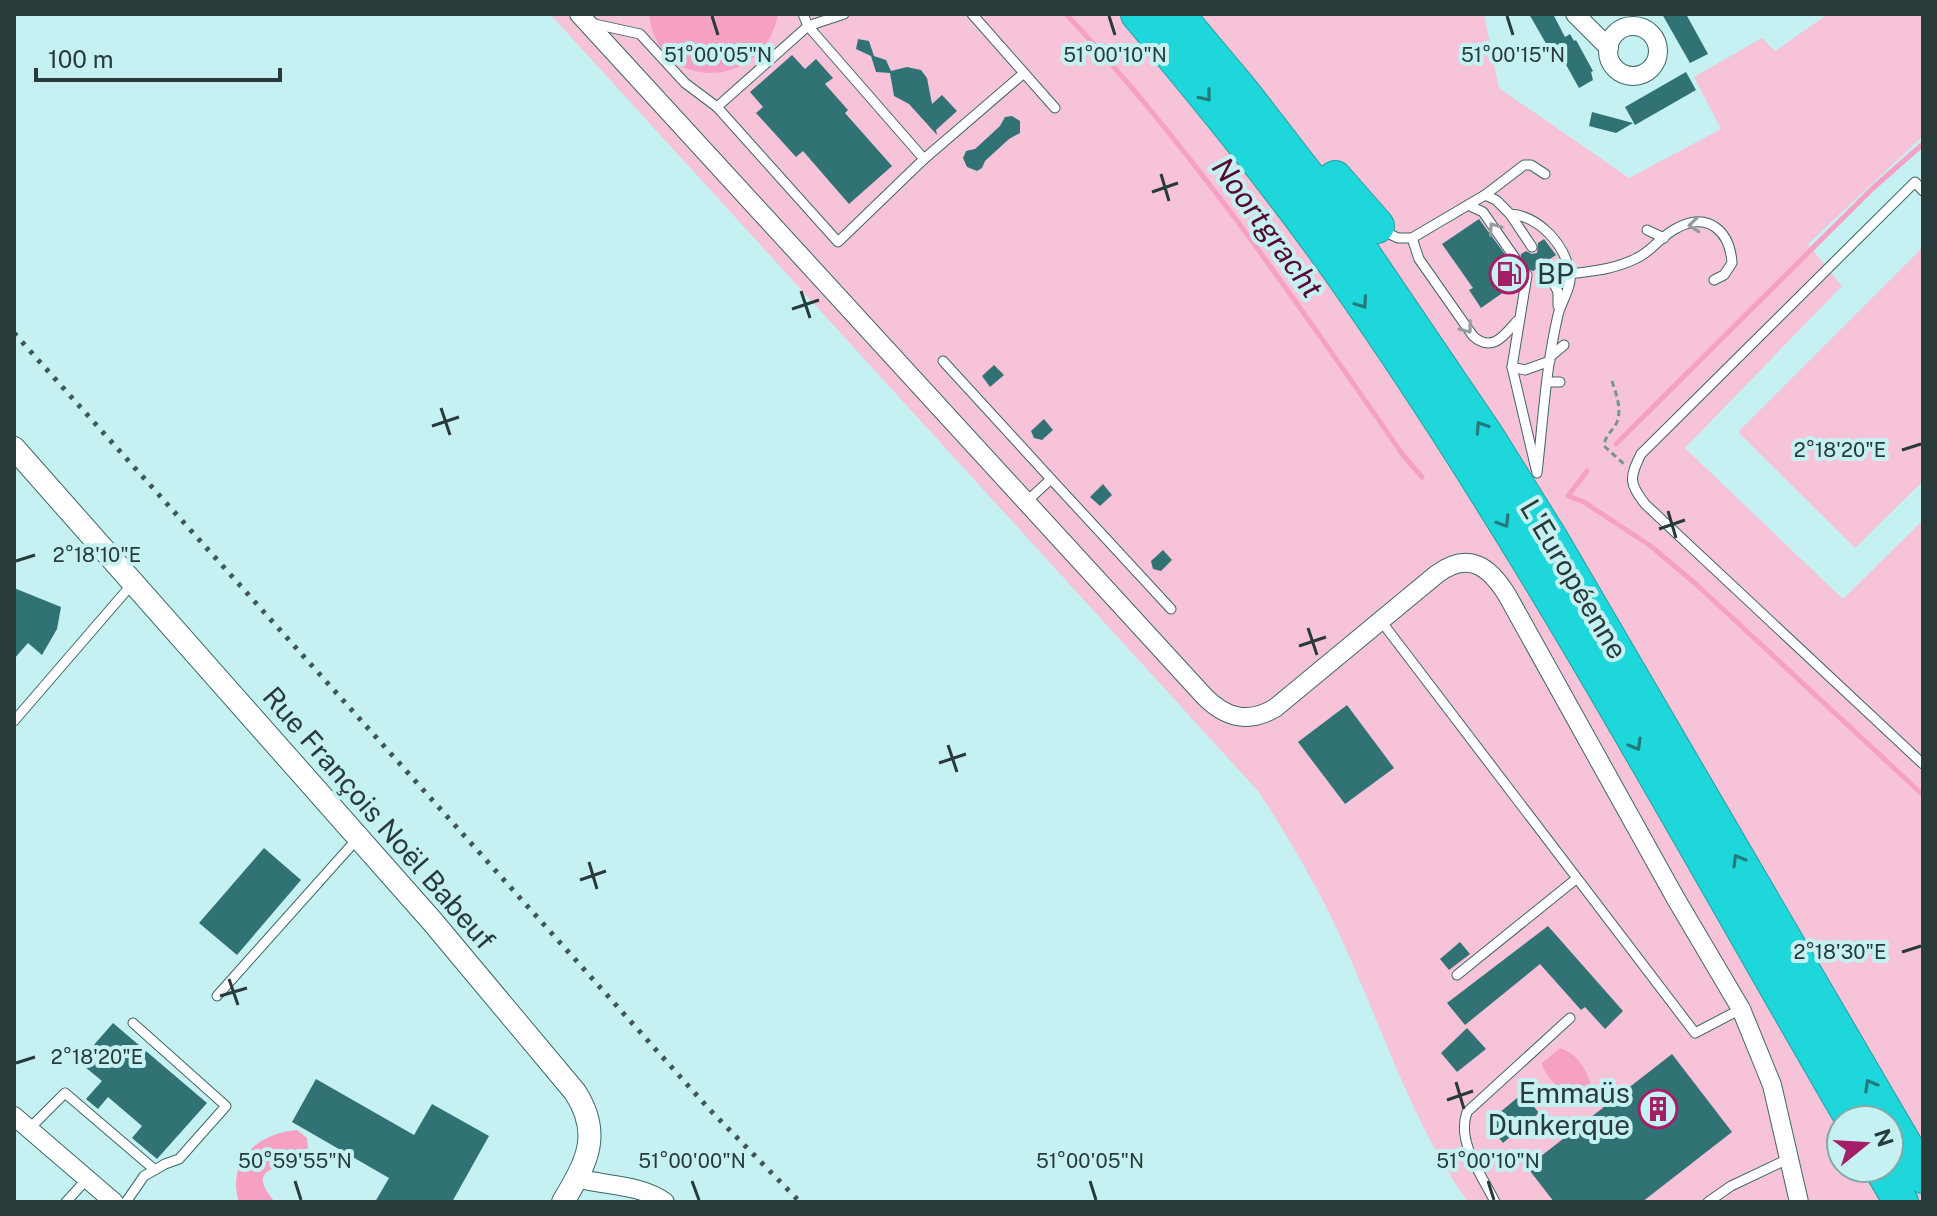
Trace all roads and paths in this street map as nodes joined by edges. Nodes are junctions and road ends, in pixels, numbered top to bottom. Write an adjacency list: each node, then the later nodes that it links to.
1 (803, 14): 9 (lane)
2 (844, 14): 9 (lane)
3 (972, 14): 11 (lane)
4 (1138, 14): 53 (highway, L'Européenne, one-way to 53)
5 (1177, 14): 46 (highway, L'Européenne, one-way to 5)
6 (1187, 14): 20 (highway)
7 (1575, 14): 10 (street)
8 (583, 18): 12 (lane); 45 (street)
9 (808, 26): 12 (lane); 14 (lane)
10 (1609, 48)
11 (1024, 73): 13 (lane); 14 (lane)
12 (717, 107): 14 (lane)
13 (1055, 108)
14 (924, 159)
15 (1545, 174): 17 (lane)
16 (1923, 191): 42 (lane)
17 (1485, 195): 18 (lane); 19 (lane)
18 (1468, 205): 22 (lane); 25 (lane, one-way to 18)
19 (1510, 214): 24 (lane); 28 (lane)
20 (1377, 226): 22 (lane)
21 (1647, 230): 23 (lane)
22 (1412, 238): 33 (lane, one-way to 33)
23 (1664, 238): 26 (lane, one-way to 23); 28 (lane)
24 (1532, 247)
25 (1515, 258)
26 (1732, 263): 30 (lane); 31 (lane)
27 (1544, 264): 32 (lane)
28 (1570, 274): 32 (lane)
29 (1527, 275): 33 (lane)
30 (1714, 280)
31 (1728, 282)
32 (1558, 313): 35 (lane)
33 (1519, 318): 37 (lane)
34 (1564, 345): 35 (lane)
35 (1551, 359): 37 (lane); 39 (lane)
36 (943, 361): 44 (lane)
37 (1512, 367): 43 (lane)
38 (1612, 381): 42 (path)
39 (1547, 382): 40 (lane); 43 (lane)
40 (1560, 382)
41 (14, 448): 47 (street, Rue François Noël Babeuf)
42 (1632, 472): 51 (lane)
43 (1537, 473): 46 (highway)
44 (1051, 479): 45 (lane); 48 (lane)
45 (1026, 502): 49 (street)
46 (1552, 541): 66 (highway, L'Européenne, one-way to 46)
47 (133, 583): 50 (lane); 52 (street, Rue François Noël Babeuf)
48 (1171, 609)
49 (1381, 621): 54 (lane); 57 (street)
50 (14, 721)
51 (1923, 764)
52 (358, 838): 56 (lane); 67 (street, Rue François Noël Babeuf)
53 (1709, 870): 60 (highway); 61 (highway, L'Européenne)
54 (1576, 879): 55 (lane); 57 (lane)
55 (1457, 975)
56 (217, 996)
57 (1741, 1009): 64 (street)
58 (1570, 1018): 76 (lane)
59 (133, 1023): 65 (lane)
60 (1832, 1104)
61 (1844, 1104)
62 (14, 1116): 63 (street)
63 (29, 1129): 65 (lane); 68 (street)
64 (1790, 1158): 77 (lane); 78 (street)
65 (155, 1170): 73 (lane)
66 (1923, 1176)
67 (577, 1178): 74 (street, Rue François Noël Babeuf); 75 (street)
68 (87, 1179): 71 (lane); 72 (street)
69 (1878, 1184): 79 (highway)
70 (1890, 1184): 80 (highway)
71 (66, 1202)
72 (114, 1202)
73 (126, 1202)
74 (563, 1202)
75 (665, 1202)
76 (1495, 1202)
77 (1708, 1202)
78 (1799, 1202)
79 (1888, 1202)
80 (1901, 1202)

